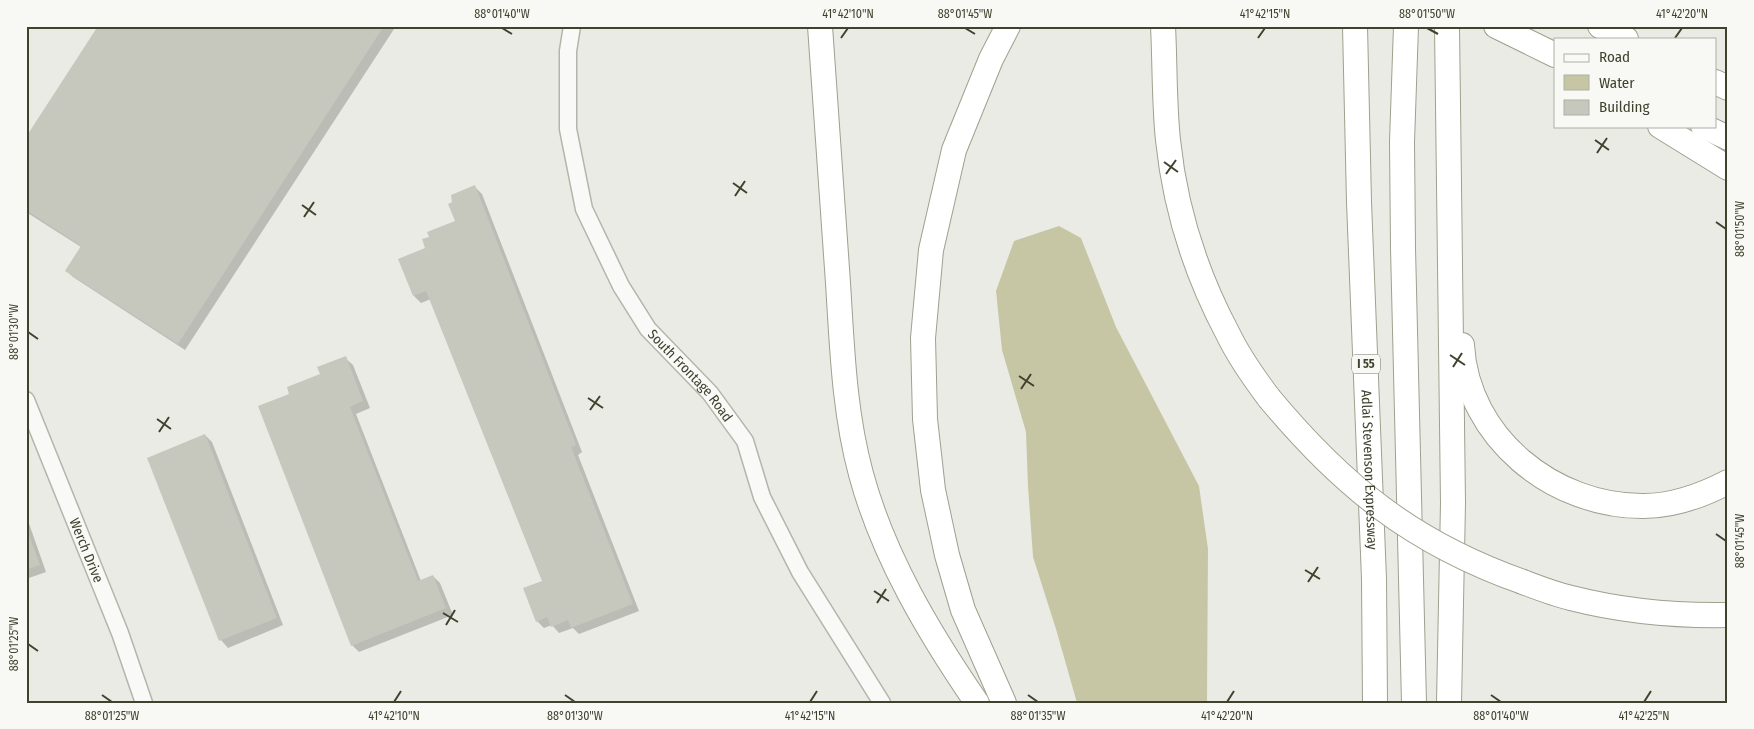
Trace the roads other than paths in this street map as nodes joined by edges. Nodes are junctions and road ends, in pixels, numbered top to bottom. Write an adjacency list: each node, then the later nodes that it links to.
1 (572, 26): 24 (street, South Frontage Road)
2 (820, 26): 25 (highway)
3 (1008, 26): 26 (highway)
4 (1163, 26): 22 (highway, bridge)
5 (1355, 26): 27 (highway, Adlai Stevenson Expressway / I 55)
6 (1406, 26): 28 (highway)
7 (1447, 26): 15 (highway)
8 (1600, 26): 10 (highway)
9 (1500, 28): 11 (highway); 12 (highway)
10 (1624, 38)
11 (1554, 55)
12 (1554, 68)
13 (1716, 82): 14 (highway)
14 (1728, 88)
15 (1447, 120): 21 (highway); 29 (highway)
16 (1663, 128): 19 (highway)
17 (1707, 128): 18 (highway)
18 (1728, 138)
19 (1728, 168)
20 (26, 400): 23 (street, Werch Drive)
21 (1728, 482)
22 (1728, 614)
23 (144, 703)
24 (882, 703)
25 (977, 703)
26 (1004, 703)
27 (1376, 703)
28 (1414, 703)
29 (1449, 703)

